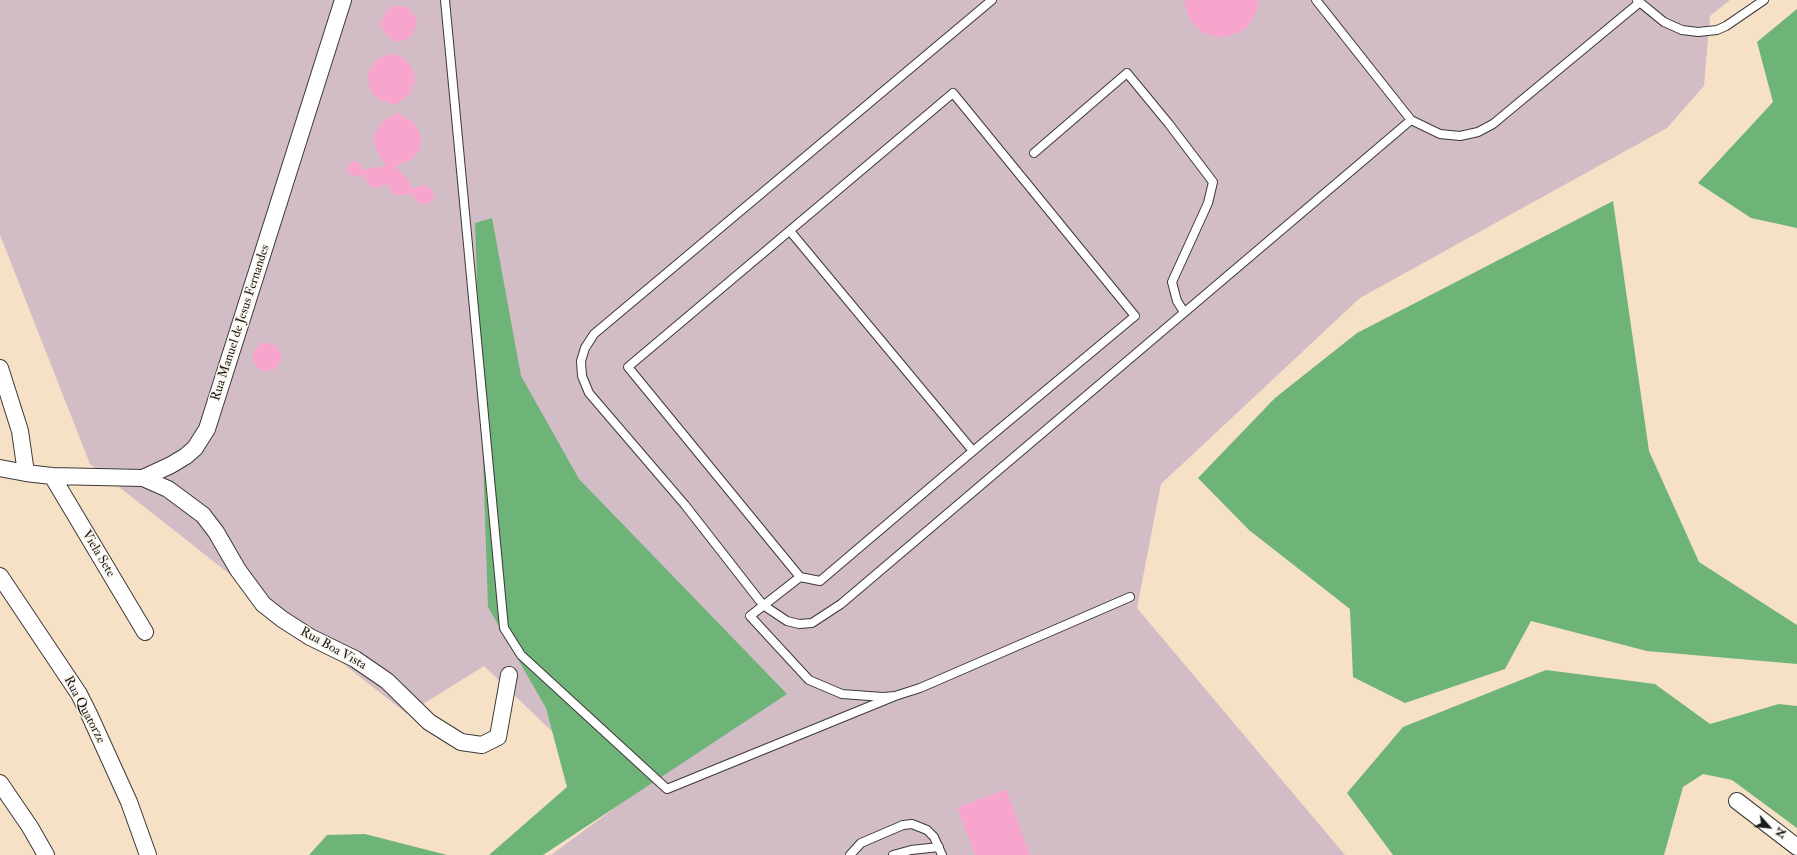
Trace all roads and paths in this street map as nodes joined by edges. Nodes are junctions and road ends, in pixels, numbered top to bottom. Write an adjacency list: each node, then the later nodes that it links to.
1 (343, 0): 16 (street, Rua Manuel de Jesus Fernandes)
2 (445, 0): 23 (lane)
3 (992, 0): 20 (lane)
4 (1316, 0): 7 (lane)
5 (1764, 0): 6 (lane)
6 (1638, 1): 7 (lane)
7 (1411, 120): 10 (lane)
8 (1034, 153): 10 (lane)
9 (790, 231): 12 (lane); 12 (lane); 18 (lane)
10 (1184, 312): 20 (lane)
11 (0, 368): 14 (street)
12 (973, 451): 18 (lane)
13 (0, 468): 14 (street, Rua Manuel de Jesus Fernandes)
14 (26, 473): 15 (street, Rua Manuel de Jesus Fernandes)
15 (52, 476): 16 (street, Rua Manuel de Jesus Fernandes); 21 (street, Viela Sete)
16 (143, 478): 22 (street, Rua Boa Vista)
17 (0, 576): 29 (street, Rua Quatorze)
18 (800, 577): 20 (lane)
19 (1130, 596): 23 (lane)
20 (763, 605): 23 (lane)
21 (144, 632)
22 (509, 675)
23 (895, 696)
24 (0, 783): 28 (street)
25 (1737, 801): 27 (street)
26 (939, 847): 30 (lane); 31 (lane); 32 (lane)
27 (1797, 847)
28 (46, 855)
29 (148, 855)
30 (850, 855)
31 (893, 855)
32 (942, 855)

